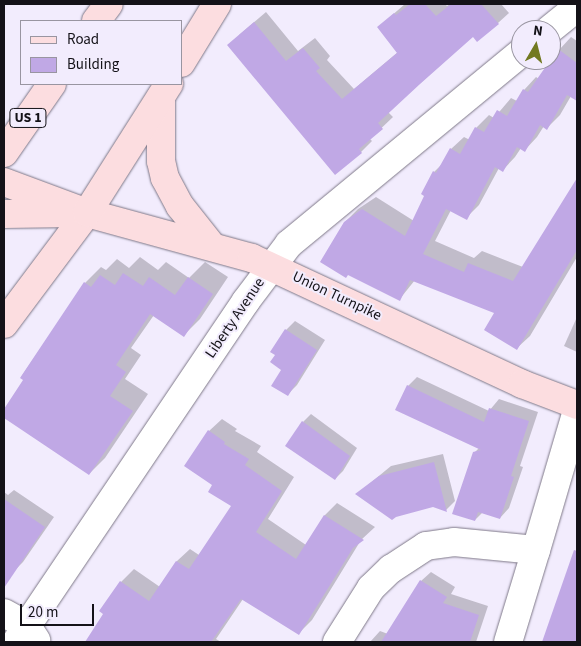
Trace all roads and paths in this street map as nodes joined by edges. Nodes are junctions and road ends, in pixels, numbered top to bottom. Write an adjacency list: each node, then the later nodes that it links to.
1 (109, 4): 4 (main road)
2 (217, 4): 6 (main road)
3 (577, 6): 5 (street)
4 (97, 20)
5 (561, 20)
6 (182, 61)
7 (511, 61): 15 (street, Liberty Avenue)
8 (51, 85): 10 (main road, US 1)
9 (165, 90): 12 (main road); 14 (main road)
10 (5, 147)
11 (4, 182): 12 (main road)
12 (87, 213): 13 (main road); 14 (main road, Union Turnpike); 16 (main road)
13 (9, 214)
14 (211, 245): 15 (main road, Union Turnpike)
15 (271, 266): 17 (main road, Union Turnpike); 20 (street, Liberty Avenue)
16 (4, 324)
17 (577, 405)
18 (577, 411): 19 (street)
19 (536, 550): 21 (street); 22 (street)
20 (21, 631)
21 (337, 642)
22 (508, 642)

